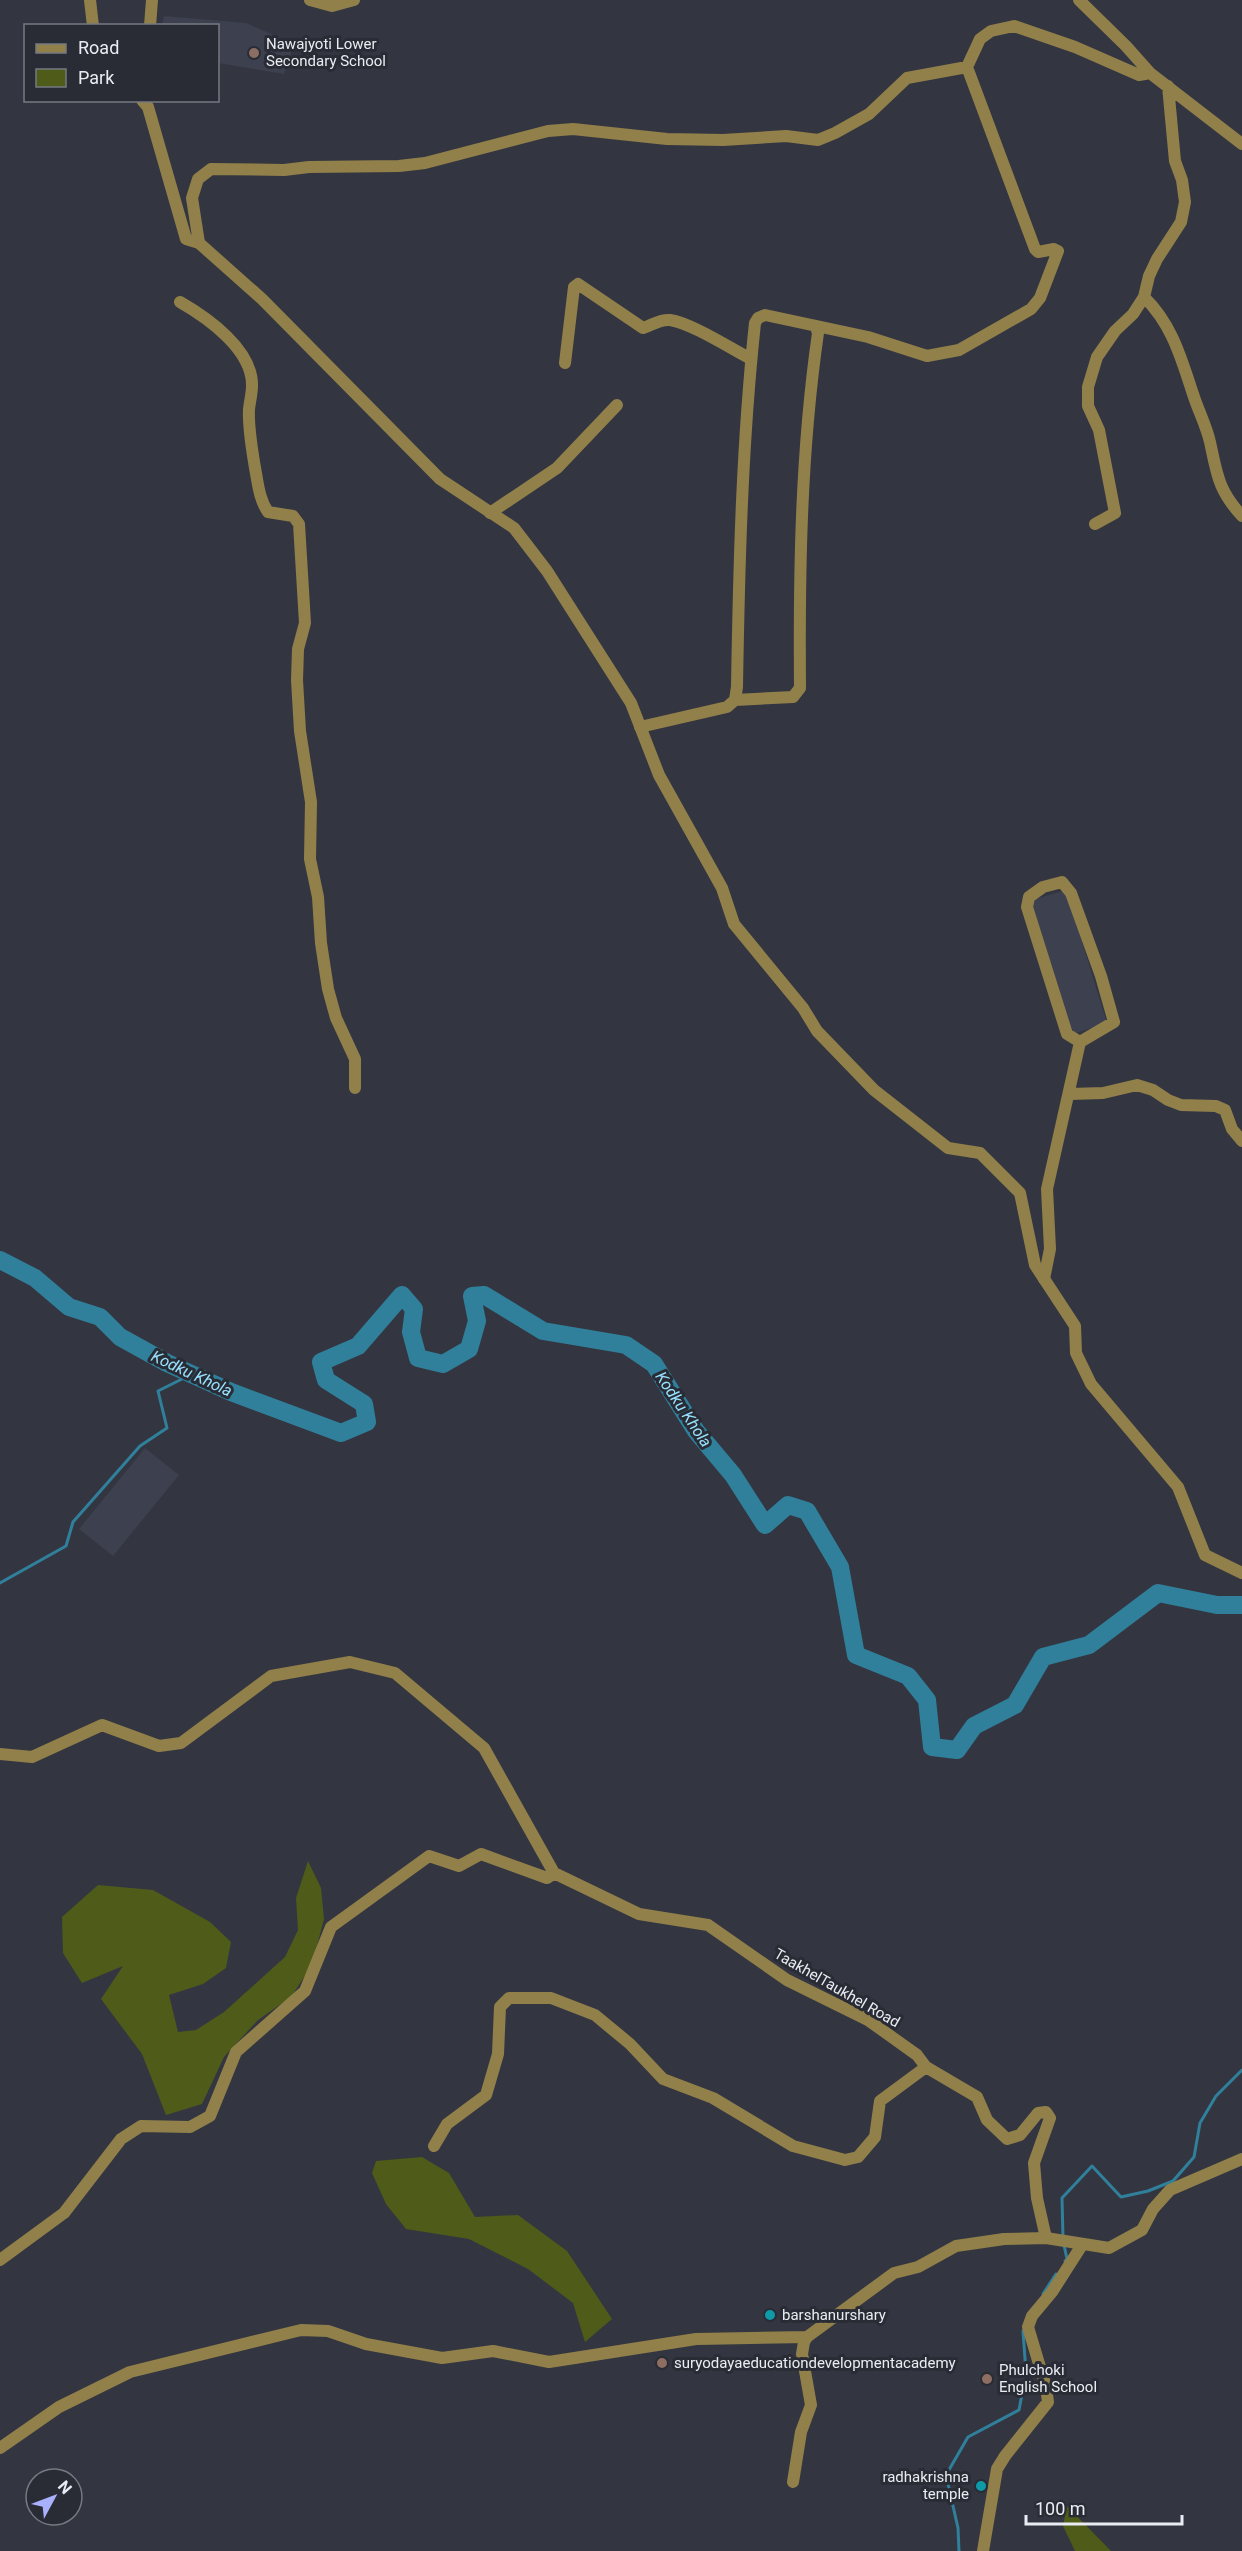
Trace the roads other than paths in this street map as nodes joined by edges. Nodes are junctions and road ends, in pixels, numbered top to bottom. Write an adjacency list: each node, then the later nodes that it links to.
1 (90, 0): 6 (street)
2 (152, 0): 7 (street)
3 (310, 0): 4 (street)
4 (354, 0)
5 (1079, 0): 9 (street)
6 (93, 24)
7 (150, 24)
8 (967, 67): 9 (street); 13 (street); 16 (street)
9 (1150, 73): 10 (street)
10 (1168, 86): 12 (street); 14 (street)
11 (144, 102): 13 (street)
12 (1242, 144)
13 (199, 243): 20 (street)
14 (1144, 297): 21 (street); 22 (street)
15 (180, 302): 26 (street)
16 (816, 327): 17 (street); 23 (street)
17 (751, 359): 18 (street); 23 (street)
18 (565, 363)
19 (617, 405): 20 (street)
20 (490, 513): 24 (street)
21 (1242, 516)
22 (1095, 524)
23 (735, 700): 24 (street)
24 (640, 727): 29 (street)
25 (1080, 1042): 25 (street); 27 (street)
26 (355, 1088)
27 (1070, 1094): 28 (street); 29 (street)
28 (1242, 1141)
29 (1044, 1279): 30 (street)
30 (1242, 1573)
31 (0, 1754): 32 (street)
32 (554, 1873): 33 (street, TaakhelTaukhel Road); 38 (street)
33 (926, 2067): 34 (street); 36 (street, TaakhelTaukhel Road)
34 (434, 2146)
35 (1242, 2159): 37 (street)
36 (1046, 2238): 37 (street); 39 (street)
37 (1072, 2244): 42 (street)
38 (0, 2260)
39 (807, 2337): 40 (street); 41 (street)
40 (0, 2448)
41 (793, 2482)
42 (983, 2551)

